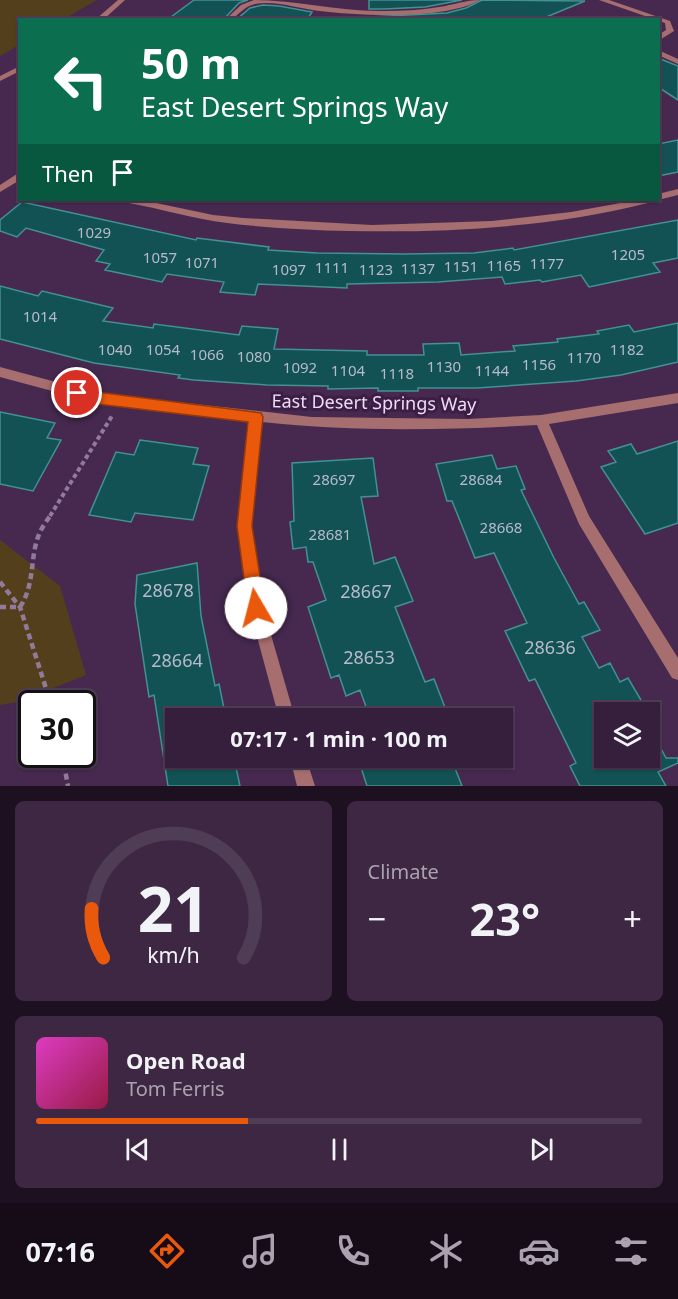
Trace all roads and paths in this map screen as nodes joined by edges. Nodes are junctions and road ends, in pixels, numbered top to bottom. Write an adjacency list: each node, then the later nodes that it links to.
1 (122, 0): 4 (street)
2 (477, 0): 5 (street)
3 (602, 0): 6 (street)
4 (100, 18)
5 (230, 18)
6 (656, 18)
7 (660, 19): 8 (street)
8 (660, 38)
9 (660, 53): 10 (street)
10 (678, 62)
11 (18, 69): 12 (street)
12 (0, 80)
13 (18, 176): 14 (street)
14 (0, 189)
15 (678, 192): 16 (street)
16 (660, 196)
17 (134, 201): 18 (street)
18 (645, 201)
19 (0, 372): 21 (street, East Desert Springs Way)
20 (678, 398): 23 (street, East Desert Springs Way)
21 (119, 400): 22 (street, East Desert Springs Way); 26 (path)
22 (256, 417): 23 (street, East Desert Springs Way); 29 (street)
23 (541, 420): 27 (street)
24 (0, 582): 26 (path)
25 (0, 607): 26 (path)
26 (20, 607): 28 (path)
27 (678, 672)
28 (47, 690)
29 (284, 708)
30 (65, 768): 32 (path)
31 (301, 768): 33 (street)
32 (68, 786)
33 (306, 786)

